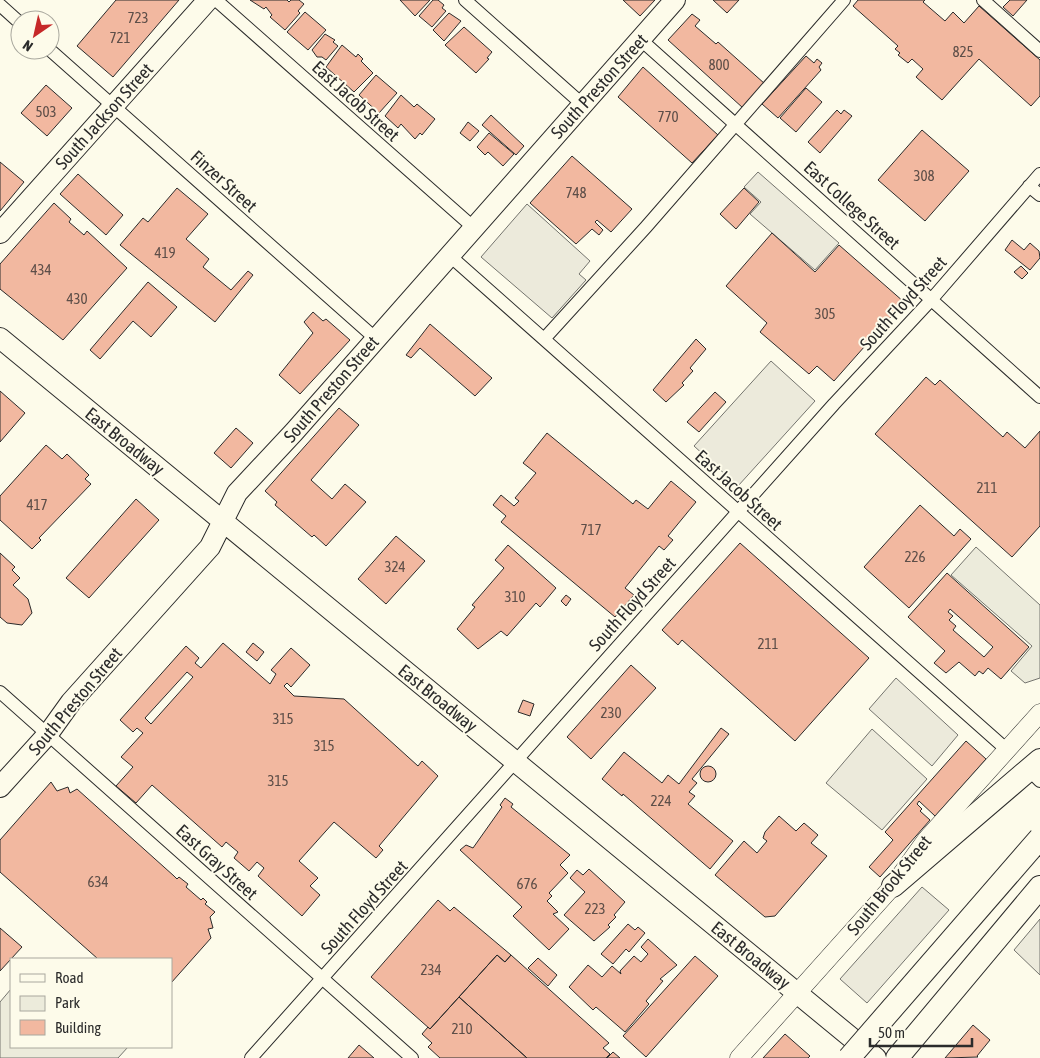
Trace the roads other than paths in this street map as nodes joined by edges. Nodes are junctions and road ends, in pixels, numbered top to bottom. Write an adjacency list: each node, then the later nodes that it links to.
1 (208, 0): 13 (main road, South Jackson Street)
2 (216, 0): 18 (street, East Jacob Street)
3 (465, 0): 12 (street)
4 (675, 0): 9 (main road, South Preston Street)
5 (844, 0): 14 (street)
6 (982, 0): 10 (street)
7 (0, 6): 8 (street)
8 (10, 14)
9 (640, 39): 12 (main road, South Preston Street); 14 (street, East College Street)
10 (1040, 51)
11 (60, 59): 13 (street, Finzer Street)
12 (582, 104): 18 (main road, South Preston Street)
13 (113, 106): 19 (main road, South Jackson Street); 23 (street, Finzer Street)
14 (735, 124): 21 (street, East College Street); 24 (street)
15 (1040, 174): 16 (street, South Floyd Street)
16 (1029, 186): 17 (street); 21 (street, South Floyd Street)
17 (1040, 195)
18 (473, 227): 20 (main road, South Preston Street)
19 (0, 233)
20 (449, 255): 23 (main road, South Preston Street); 24 (street, East Jacob Street)
21 (931, 300): 25 (street, East College Street); 26 (street, South Floyd Street)
22 (0, 338): 27 (main road, East Broadway)
23 (375, 338): 27 (main road, South Preston Street)
24 (544, 339): 26 (street, East Jacob Street)
25 (1040, 397)
26 (737, 512): 31 (street, East Jacob Street); 32 (street, South Floyd Street)
27 (222, 521): 30 (main road, South Preston Street); 32 (main road, East Broadway)
28 (0, 692): 30 (street, East Gray Street)
29 (1040, 714): 31 (street, South Brook Street)
30 (48, 734): 34 (main road, South Preston Street); 38 (street, East Gray Street)
31 (1006, 749): 36 (street, South Brook Street)
32 (516, 762): 38 (street, South Floyd Street); 39 (main road, East Broadway)
33 (1036, 770): 36 (highway)
34 (0, 787)
35 (1040, 838): 43 (highway, bridge)
36 (893, 886): 39 (street, South Brook Street)
37 (1040, 887): 45 (highway)
38 (323, 979): 40 (street, South Floyd Street); 41 (street, East Gray Street)
39 (798, 993): 42 (street, South Brook Street); 44 (main road, East Broadway)
40 (251, 1058)
41 (412, 1058)
42 (739, 1058)
43 (849, 1058)
44 (876, 1058)
45 (896, 1058)

